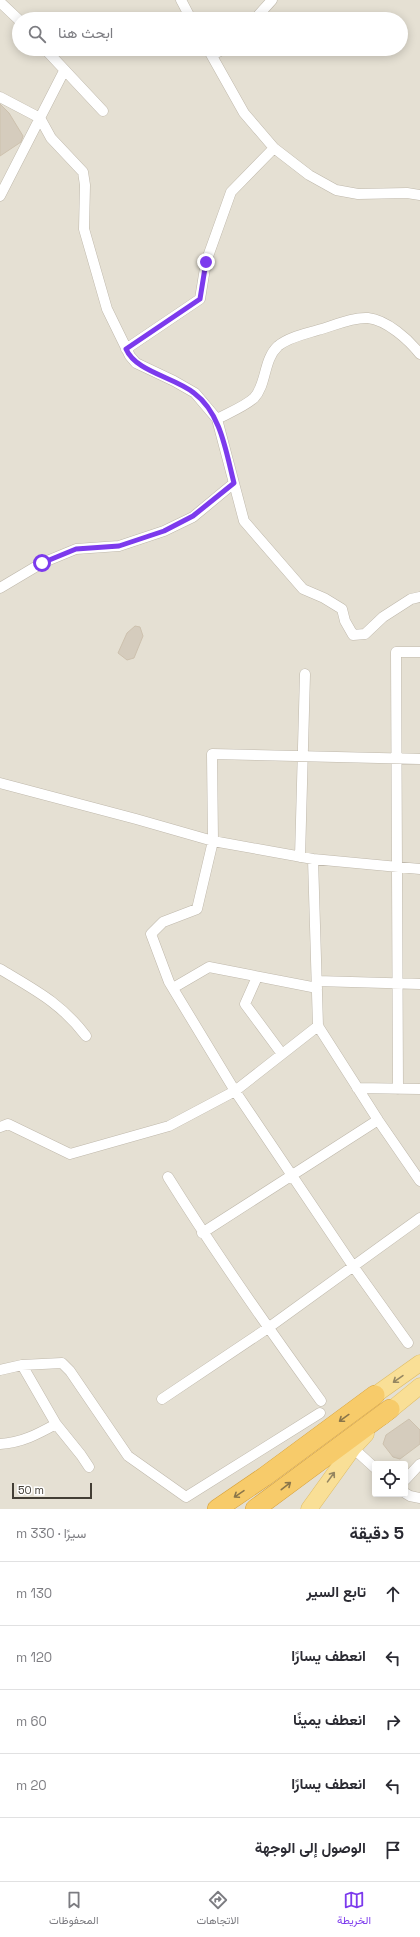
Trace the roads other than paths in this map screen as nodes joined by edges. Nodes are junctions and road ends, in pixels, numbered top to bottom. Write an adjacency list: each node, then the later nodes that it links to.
1 (181, 0): 4 (street)
2 (272, 0): 5 (street)
3 (0, 2): 6 (street)
4 (188, 12)
5 (261, 12)
6 (12, 13)
7 (51, 56): 9 (street)
8 (212, 56): 13 (street)
9 (64, 71): 11 (street); 12 (street)
10 (0, 97): 12 (street)
11 (103, 111)
12 (40, 118): 15 (street); 16 (street)
13 (274, 148): 14 (street); 16 (street)
14 (420, 195)
15 (0, 196)
16 (126, 349): 18 (street)
17 (420, 354): 18 (street)
18 (217, 419): 19 (street)
19 (234, 483): 20 (street); 21 (street)
20 (0, 588)
21 (420, 597)
22 (420, 652): 25 (street)
23 (305, 674): 24 (street)
24 (302, 756): 25 (street); 28 (street); 29 (street)
25 (396, 758): 26 (street); 31 (street)
26 (420, 759)
27 (0, 783): 28 (street)
28 (213, 841): 29 (street); 38 (street)
29 (300, 857): 30 (street)
30 (313, 859): 31 (street); 36 (street)
31 (396, 867): 32 (street); 35 (street)
32 (420, 868)
33 (0, 968): 40 (street)
34 (257, 977): 36 (street); 38 (street); 41 (street)
35 (397, 983): 36 (street); 37 (street); 43 (street)
36 (317, 984): 39 (street)
37 (420, 984)
38 (173, 988): 45 (street)
39 (318, 1026): 41 (street); 42 (street)
40 (86, 1036)
41 (282, 1054): 45 (street)
42 (357, 1088): 43 (street); 46 (street)
43 (398, 1089): 44 (street)
44 (420, 1089)
45 (235, 1091): 47 (street); 48 (street)
46 (378, 1120): 48 (street); 50 (street)
47 (0, 1127)
48 (292, 1175): 52 (street); 53 (street)
49 (168, 1178): 52 (street)
50 (420, 1181)
51 (420, 1218): 53 (street)
52 (202, 1233): 54 (street)
53 (353, 1266): 54 (street); 55 (street)
54 (268, 1328): 61 (street); 62 (street)
55 (408, 1343)
56 (420, 1363): 60 (main road, one-way to 60)
57 (22, 1365): 58 (street); 64 (street); 65 (street)
58 (0, 1370)
59 (420, 1386): 63 (main road)
60 (375, 1395): 74 (highway, one-way to 74)
61 (162, 1399)
62 (321, 1401)
63 (390, 1409): 67 (main road); 75 (highway, one-way to 63)
64 (320, 1413)
65 (56, 1424): 66 (street); 70 (street)
66 (0, 1444)
67 (353, 1448): 69 (street); 76 (main road, one-way to 67)
68 (420, 1464): 71 (street)
69 (372, 1465)
70 (89, 1467)
71 (408, 1477)
72 (408, 1495): 73 (street)
73 (420, 1498)
74 (217, 1509)
75 (255, 1509)
76 (309, 1509)

